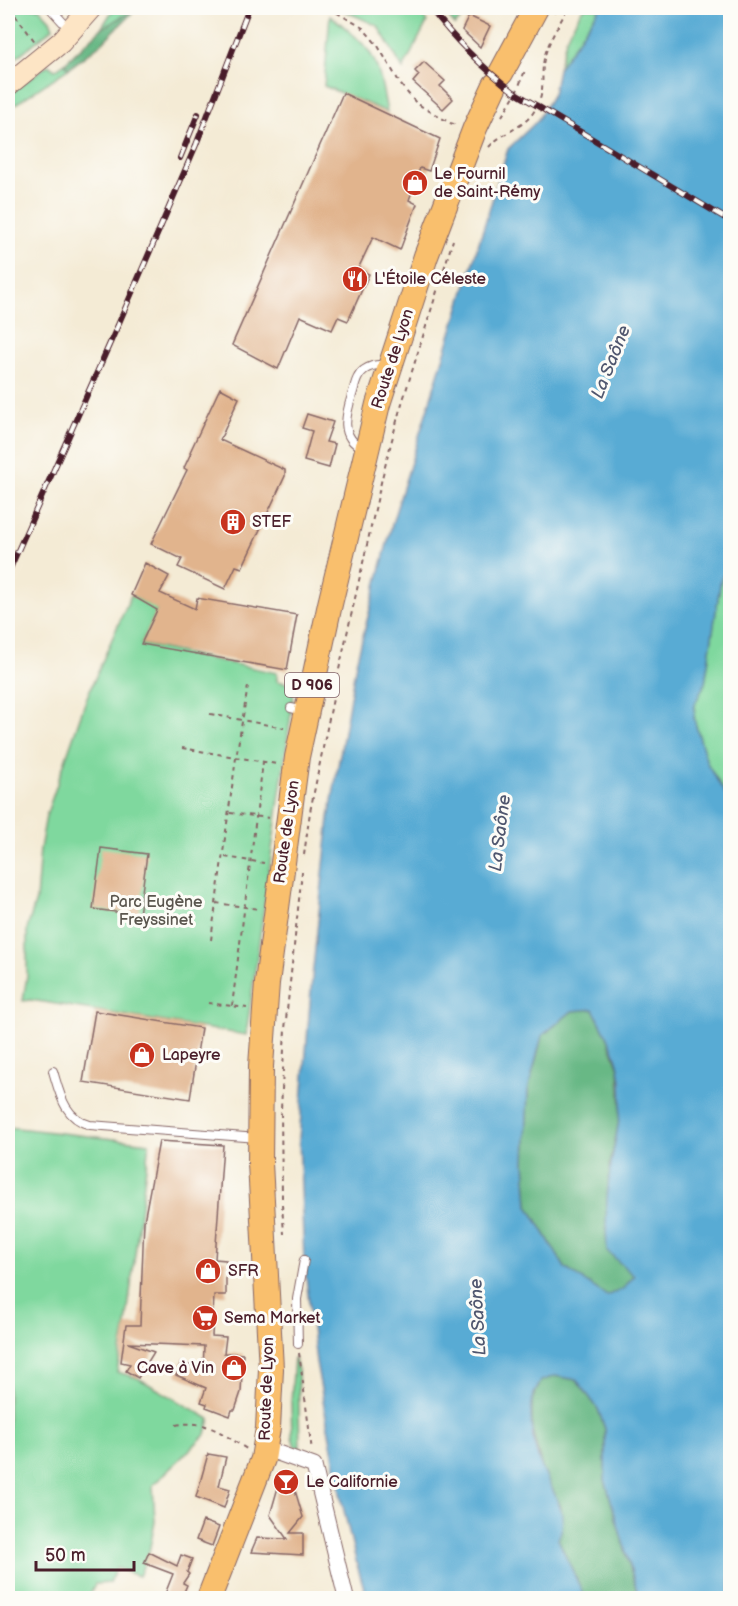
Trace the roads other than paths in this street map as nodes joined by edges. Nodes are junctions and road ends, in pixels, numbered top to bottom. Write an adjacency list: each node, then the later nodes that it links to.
1 (50, 8): 4 (lane)
2 (91, 8): 4 (main road)
3 (534, 12): 7 (main road, Route de Lyon / D 906)
4 (72, 31): 5 (main road)
5 (8, 85)
6 (53, 1071): 7 (lane)
7 (260, 1138): 10 (main road, Route de Lyon / D 906)
8 (304, 1260): 9 (lane)
9 (298, 1344)
10 (264, 1454): 11 (main road, Route de Lyon / D 906); 12 (street)
11 (208, 1599)
12 (346, 1599)

